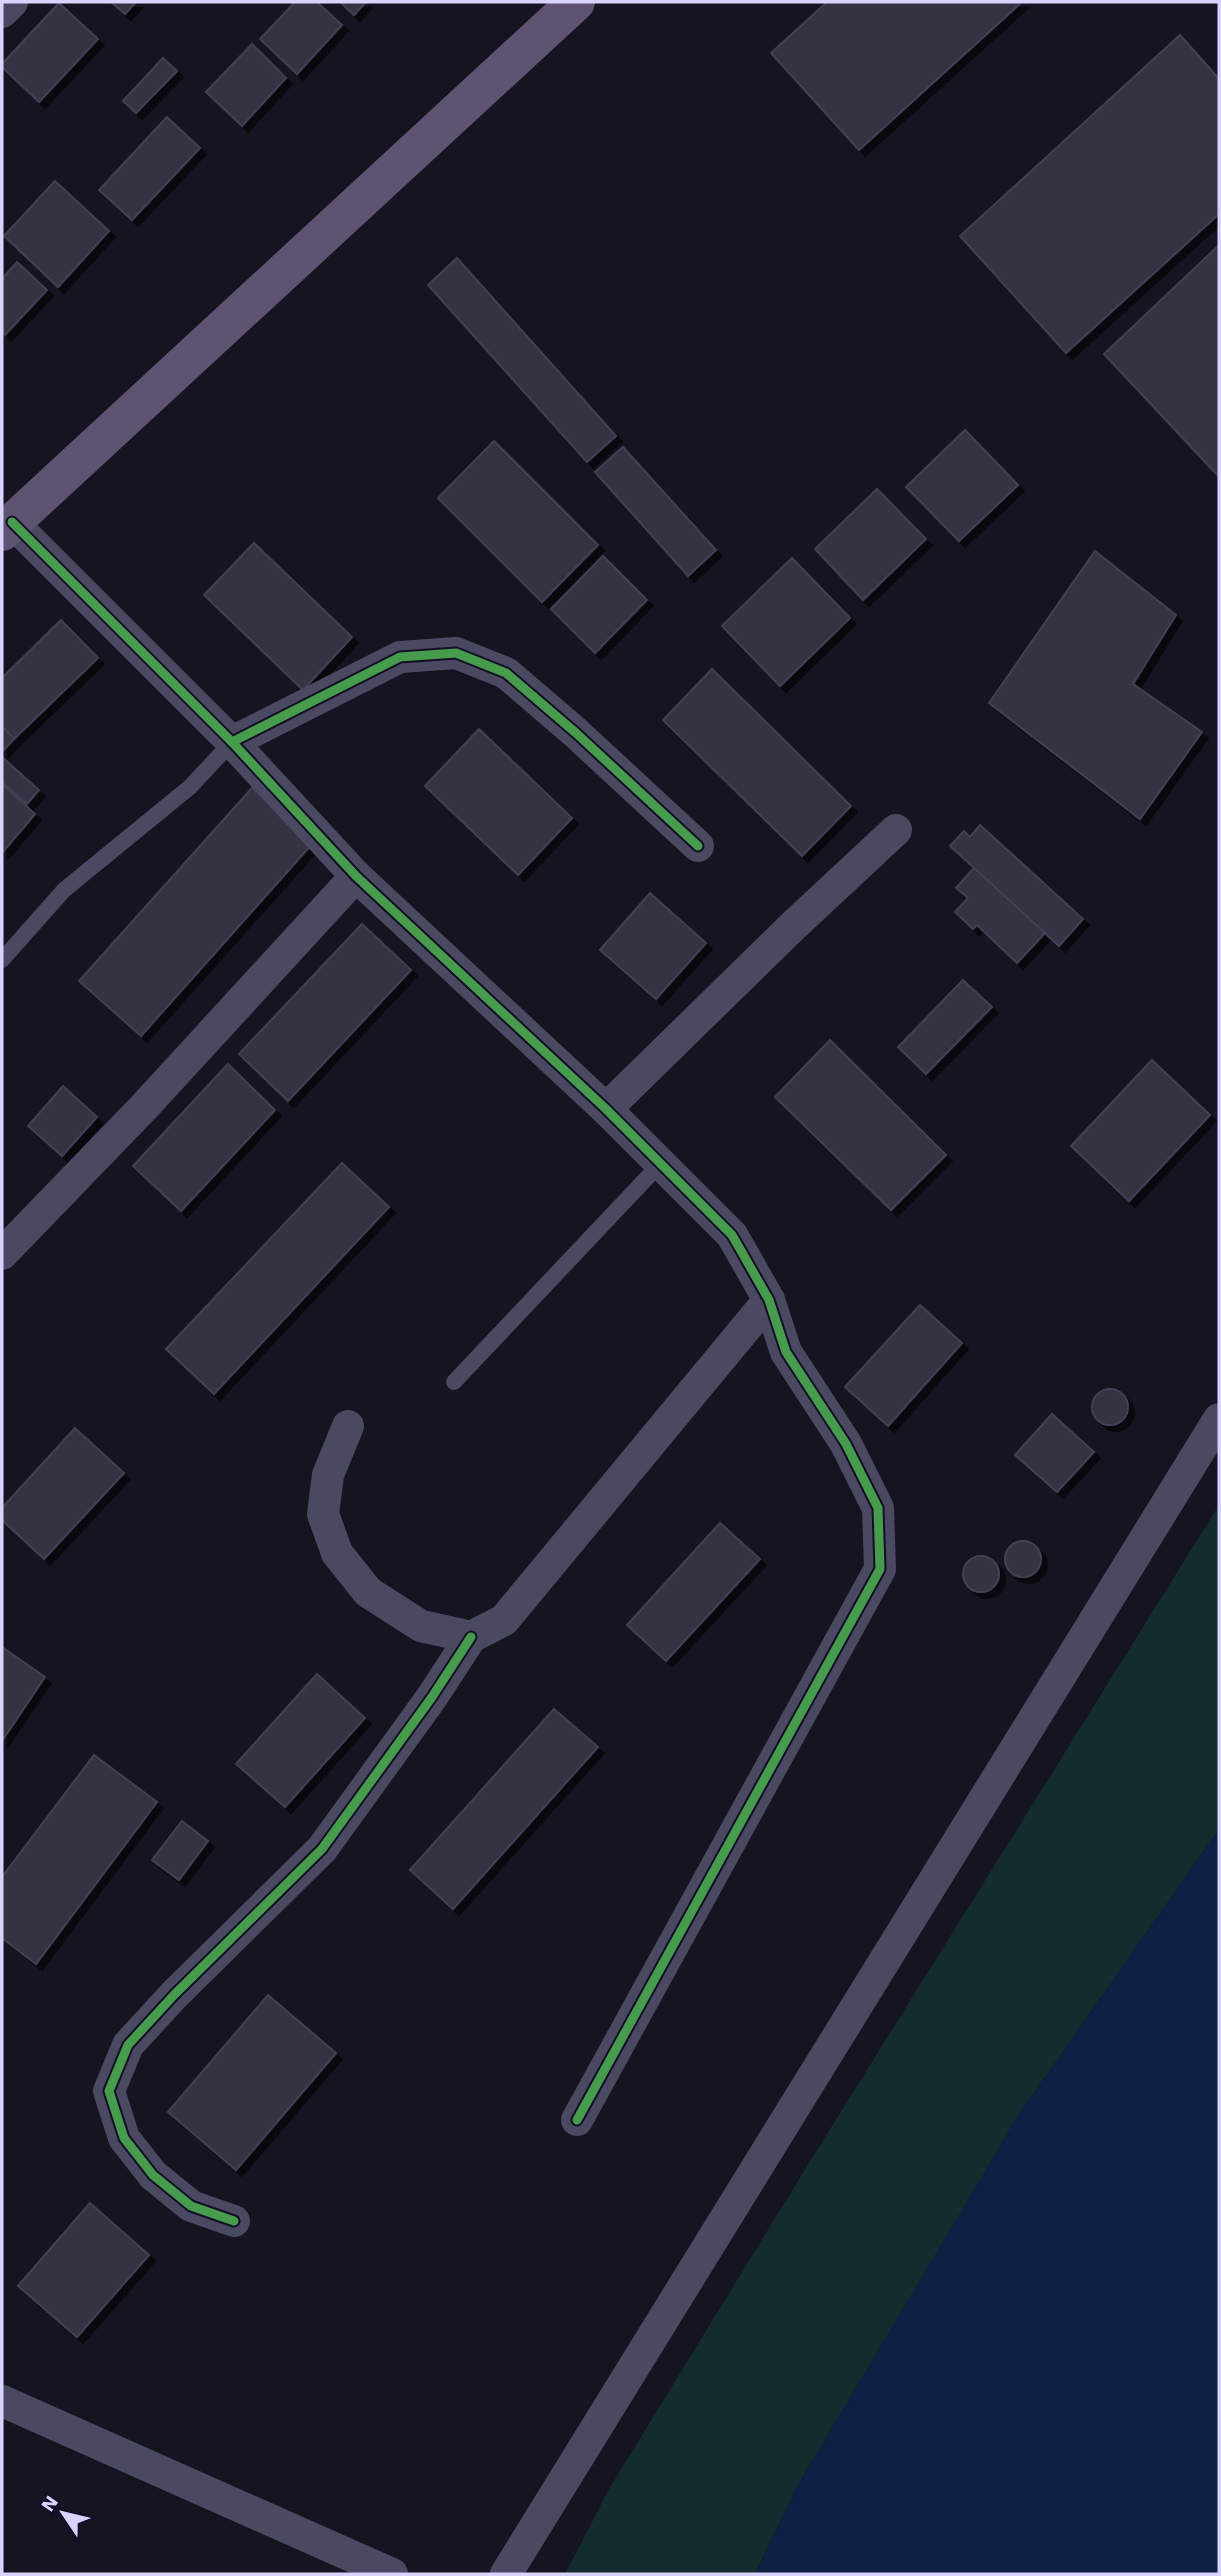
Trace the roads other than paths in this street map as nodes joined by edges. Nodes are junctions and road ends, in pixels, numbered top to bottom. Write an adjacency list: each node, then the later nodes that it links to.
1 (12, 2): 3 (street)
2 (576, 2): 4 (main road)
3 (2, 12)
4 (7, 527): 5 (street)
5 (232, 742): 7 (street); 8 (street); 9 (lane)
6 (896, 830): 10 (street)
7 (698, 846)
8 (356, 876): 10 (street); 12 (street)
9 (2, 960)
10 (606, 1109): 11 (street)
11 (660, 1164): 13 (street); 14 (lane)
12 (2, 1254)
13 (769, 1300): 17 (street); 18 (street)
14 (454, 1382)
15 (1219, 1419): 22 (street)
16 (348, 1426): 17 (street)
17 (471, 1637): 19 (street)
18 (577, 2120)
19 (234, 2221)
20 (2, 2401): 21 (street)
21 (392, 2574)
22 (506, 2574)

